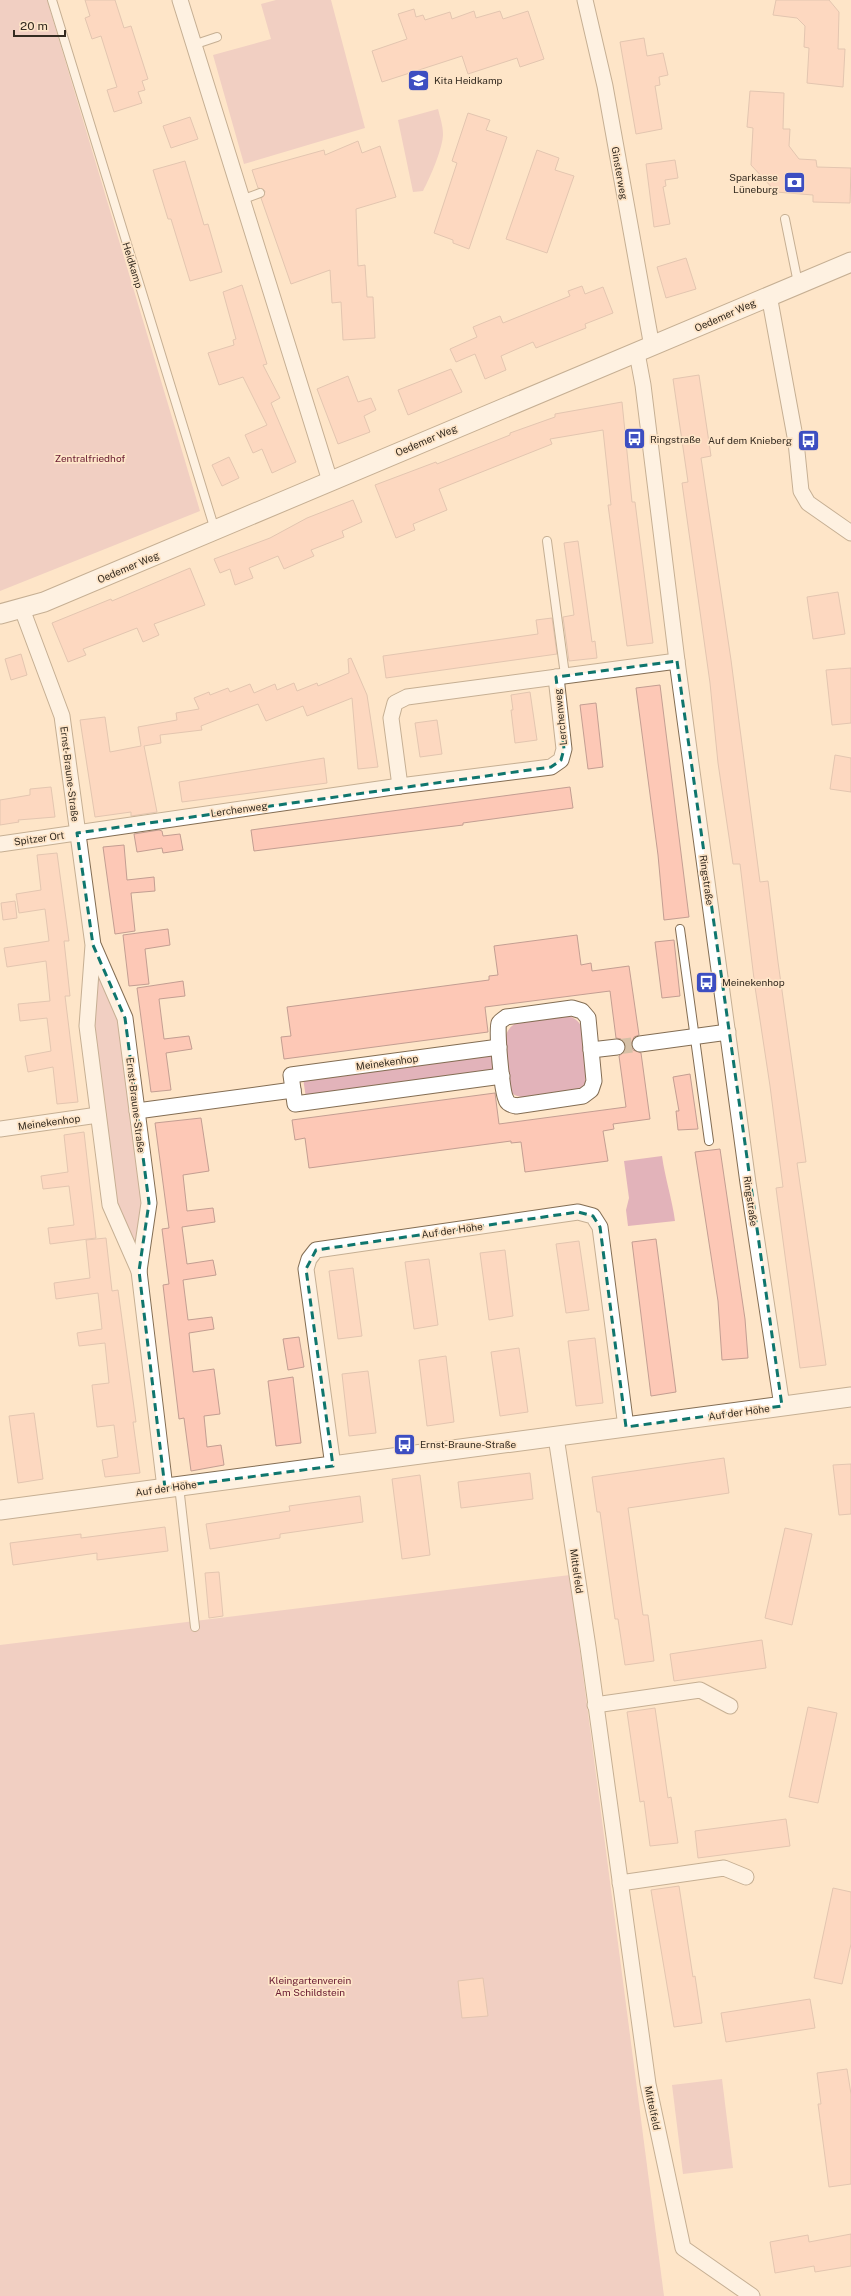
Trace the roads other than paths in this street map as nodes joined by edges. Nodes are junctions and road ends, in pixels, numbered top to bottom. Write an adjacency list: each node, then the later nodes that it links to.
1 (52, 0): 14 (lane, Heidkamp)
2 (180, 0): 5 (street)
3 (585, 0): 12 (street, Ginsterweg)
4 (217, 37): 5 (lane)
5 (193, 45): 7 (street)
6 (260, 193): 7 (lane)
7 (241, 200): 13 (street)
8 (785, 219): 10 (lane)
9 (851, 262): 10 (street, Oedemer Weg)
10 (798, 283): 11 (street, Oedemer Weg)
11 (769, 295): 12 (street, Oedemer Weg); 15 (street)
12 (645, 350): 13 (street, Oedemer Weg); 19 (street, Ringstraße)
13 (330, 481): 14 (street, Oedemer Weg)
14 (215, 530): 17 (street, Oedemer Weg)
15 (851, 533)
16 (547, 541): 20 (lane)
17 (22, 609): 18 (street, Oedemer Weg); 22 (street, Ernst-Braune-Straße)
18 (0, 614)
19 (677, 660): 20 (street, Lerchenweg); 26 (street, Ringstraße)
20 (560, 676): 21 (street, Lerchenweg); 21 (street, Lerchenweg)
21 (400, 786): 22 (street, Lerchenweg)
22 (77, 833): 23 (street, Spitzer Ort); 25 (street, Ernst-Braune-Straße)
23 (0, 844)
24 (680, 929): 27 (lane)
25 (94, 945): 34 (street, Ernst-Braune-Straße); 35 (street, Ernst-Braune-Straße)
26 (728, 1032): 27 (street); 40 (street, Ringstraße)
27 (695, 1037): 28 (street); 37 (lane)
28 (640, 1044)
29 (499, 1047): 31 (street); 32 (street); 33 (street, Meinekenhop)
30 (618, 1047): 31 (street)
31 (591, 1050): 32 (street)
32 (502, 1076): 33 (street)
33 (293, 1090): 34 (street)
34 (137, 1111): 38 (street, Ernst-Braune-Straße)
35 (98, 1115): 36 (street, Meinekenhop); 38 (street, Ernst-Braune-Straße)
36 (0, 1129)
37 (709, 1141)
38 (139, 1271): 44 (street, Ernst-Braune-Straße)
39 (851, 1397): 40 (street, Auf der Höhe)
40 (782, 1406): 41 (street, Auf der Höhe)
41 (626, 1427): 42 (street, Auf der Höhe); 43 (street, Auf der Höhe)
42 (556, 1437): 43 (street, Auf der Höhe); 47 (street, Mittelfeld)
43 (333, 1466): 44 (street, Auf der Höhe)
44 (172, 1487): 45 (street, Auf der Höhe); 46 (lane)
45 (0, 1510)
46 (195, 1627)
47 (595, 1705): 48 (street); 50 (street, Mittelfeld)
48 (730, 1706)
49 (746, 1877): 50 (street)
50 (620, 1883): 51 (street, Mittelfeld)
51 (752, 2296)

